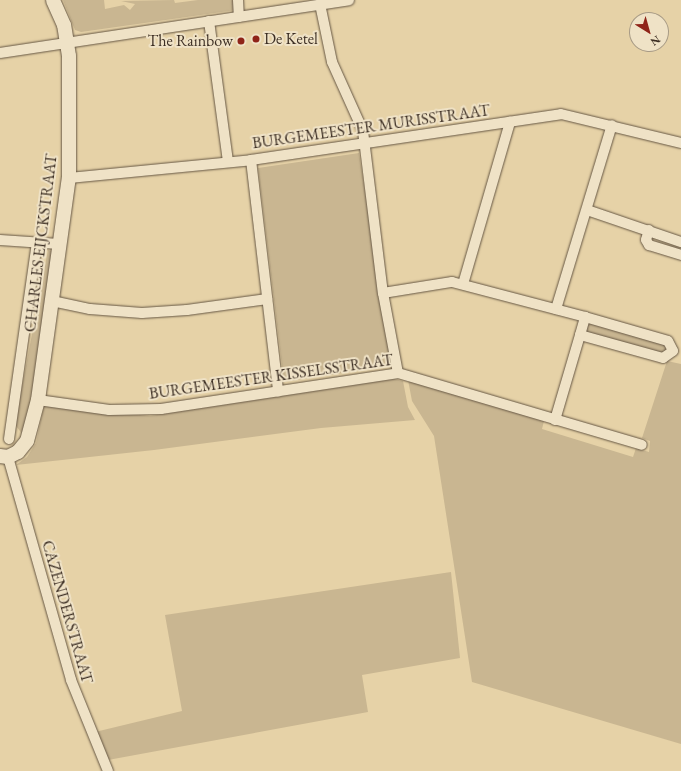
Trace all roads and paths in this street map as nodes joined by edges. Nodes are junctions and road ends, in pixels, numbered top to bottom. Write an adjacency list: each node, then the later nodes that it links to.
1 (53, 0): 7 (street, CHARLES EIJCKSTRAAT)
2 (238, 0): 5 (street)
3 (349, 0): 4 (street)
4 (320, 4): 5 (street); 12 (street)
5 (239, 17): 6 (street)
6 (209, 21): 7 (street); 14 (street)
7 (67, 44): 8 (street); 15 (street, CHARLES EIJCKSTRAAT)
8 (0, 53)
9 (510, 122): 10 (street, BURGEMEESTER MURISSTRAAT); 12 (street, BURGEMEESTER MURISSTRAAT); 23 (street)
10 (612, 125): 11 (street, BURGEMEESTER MURISSTRAAT); 16 (street)
11 (679, 139)
12 (364, 143): 13 (street, BURGEMEESTER MURISSTRAAT); 24 (street)
13 (251, 160): 14 (street, BURGEMEESTER MURISSTRAAT); 25 (street)
14 (228, 162): 15 (street, BURGEMEESTER MURISSTRAAT)
15 (69, 178): 21 (street, CHARLES EIJCKSTRAAT)
16 (587, 210): 17 (street); 27 (street)
17 (649, 230): 19 (street); 22 (street)
18 (0, 240): 20 (street)
19 (681, 242)
20 (37, 243): 21 (street); 34 (street)
21 (59, 244): 26 (street, CHARLES EIJCKSTRAAT)
22 (681, 255)
23 (463, 284): 24 (street); 27 (street)
24 (383, 293): 30 (street)
25 (267, 299): 26 (street); 31 (street)
26 (52, 301): 32 (street, CHARLES EIJCKSTRAAT)
27 (556, 309): 28 (street)
28 (585, 317): 29 (street); 29 (street)
29 (580, 334): 33 (street)
30 (398, 373): 31 (street, BURGEMEESTER KISSELSSTRAAT); 33 (street, BURGEMEESTER KISSELSSTRAAT)
31 (278, 390): 32 (street, BURGEMEESTER KISSELSSTRAAT)
32 (38, 400): 36 (street, CHARLES EIJCKSTRAAT)
33 (555, 420): 35 (street, BURGEMEESTER KISSELSSTRAAT)
34 (9, 439)
35 (642, 445)
36 (2, 459): 37 (street, CAZENDERSTRAAT)
37 (108, 771)

